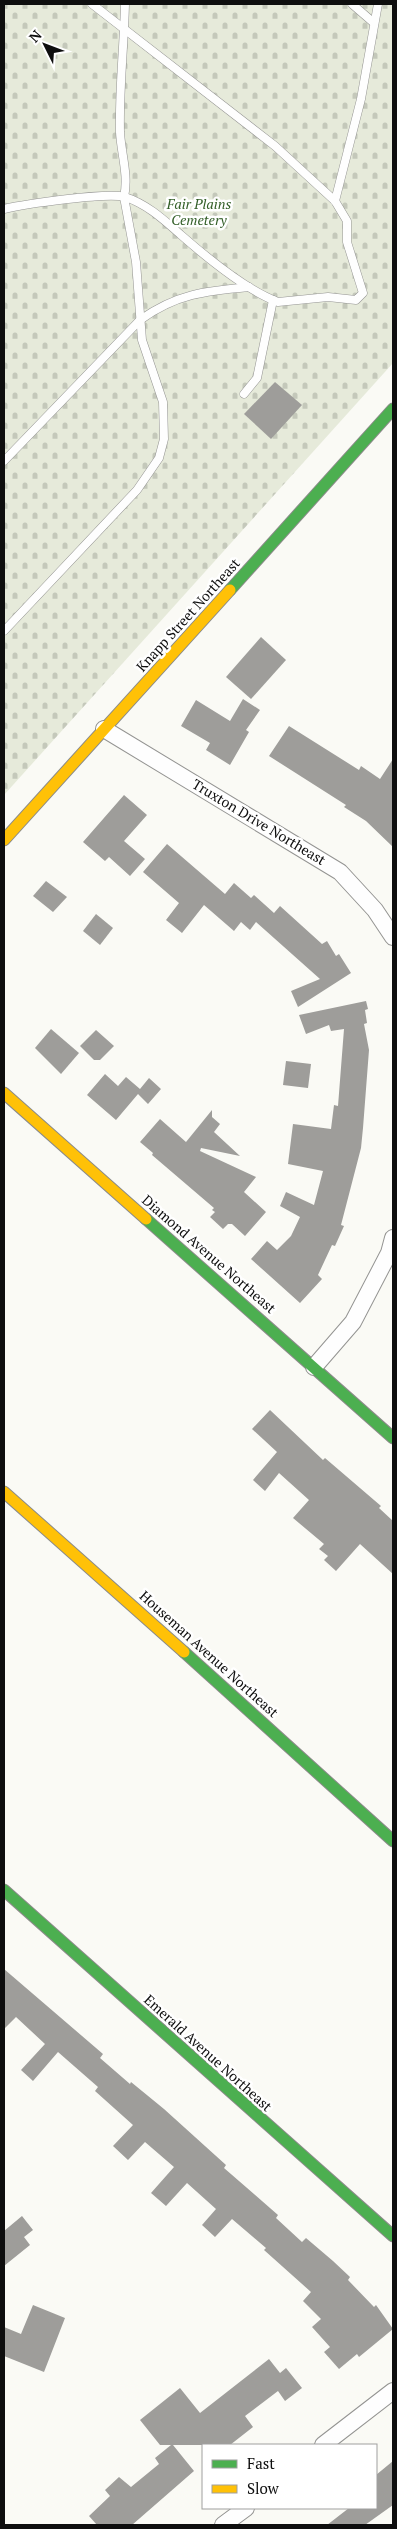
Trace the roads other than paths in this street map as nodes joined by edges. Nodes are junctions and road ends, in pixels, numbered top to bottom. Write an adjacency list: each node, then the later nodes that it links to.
1 (92, 4): 6 (lane)
2 (125, 4): 6 (lane)
3 (352, 4): 5 (lane)
4 (378, 4): 5 (lane)
5 (374, 23): 8 (lane)
6 (124, 28): 7 (lane); 8 (lane)
7 (124, 197): 9 (lane); 10 (lane); 12 (lane)
8 (335, 201): 11 (lane)
9 (4, 209)
10 (249, 287): 11 (lane); 12 (lane)
11 (272, 300): 13 (lane)
12 (140, 320): 15 (lane); 16 (lane)
13 (244, 394)
14 (393, 409): 17 (street, Knapp Street Northeast)
15 (4, 461)
16 (4, 632)
17 (104, 730): 18 (street, Knapp Street Northeast); 19 (street, Truxton Drive Northeast)
18 (4, 840)
19 (393, 937)
20 (4, 1093): 22 (street, Diamond Avenue Northeast)
21 (393, 1238): 22 (street)
22 (314, 1367): 23 (street, Diamond Avenue Northeast)
23 (393, 1438)
24 (4, 1492): 25 (street, Houseman Avenue Northeast)
25 (393, 1841)
26 (4, 1890): 27 (street, Emerald Avenue Northeast)
27 (393, 2236)
28 (393, 2391): 29 (street)
29 (325, 2444)
30 (245, 2509): 31 (street)
31 (223, 2525)

